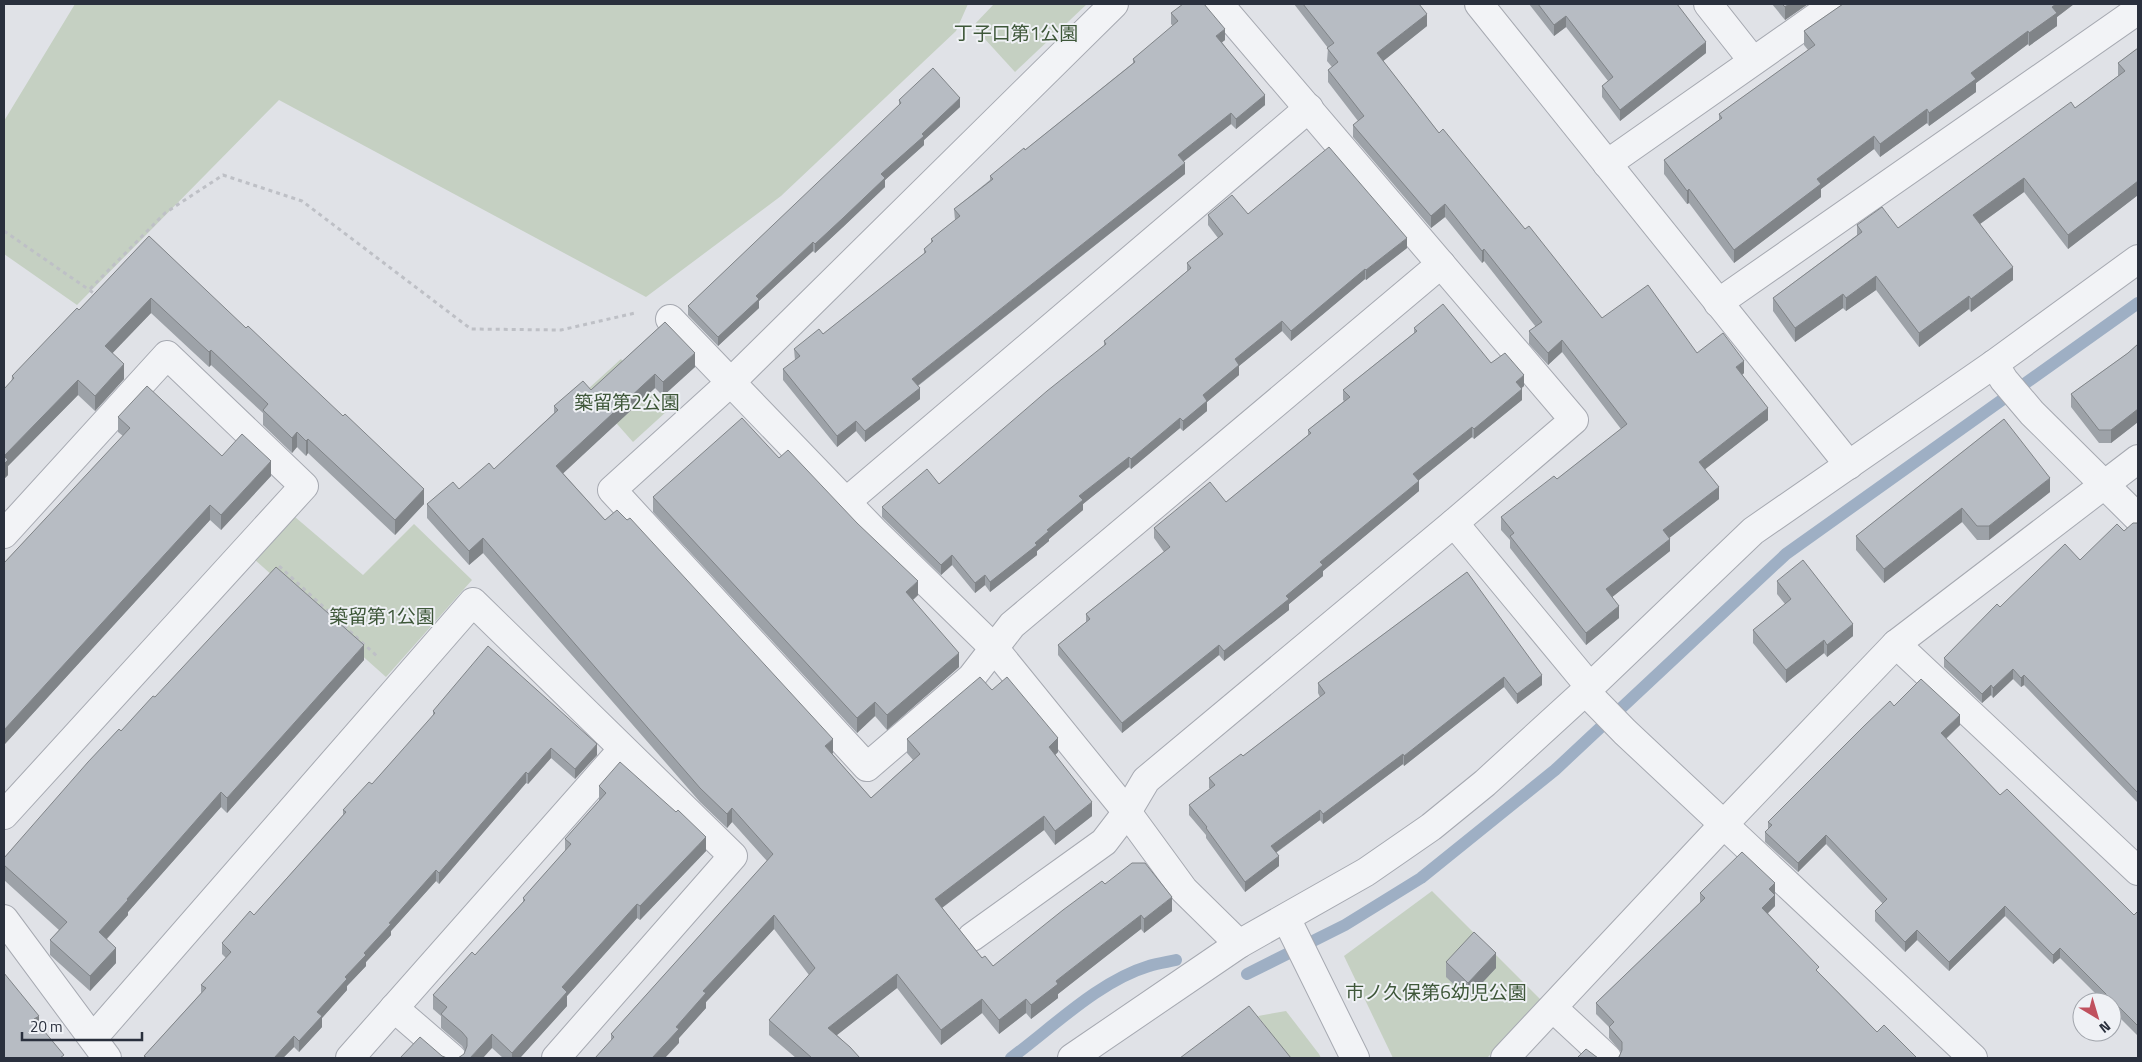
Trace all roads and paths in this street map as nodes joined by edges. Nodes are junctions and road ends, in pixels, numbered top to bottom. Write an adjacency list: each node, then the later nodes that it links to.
1 (1114, 4): 18 (street)
2 (1220, 4): 8 (street)
3 (1479, 4): 9 (street)
4 (1708, 4): 7 (street)
5 (1835, 4): 7 (street)
6 (2138, 10): 15 (street)
7 (1754, 61): 9 (street)
8 (1309, 108): 12 (street); 22 (street)
9 (1608, 164): 15 (street)
10 (4, 231): 13 (path)
11 (2138, 259): 17 (street)
12 (1440, 264): 24 (street); 28 (street)
13 (90, 289): 14 (path); 16 (path)
14 (104, 301)
15 (1718, 303): 20 (street)
16 (670, 319): 18 (street)
17 (1999, 372): 20 (street); 21 (street)
18 (731, 382): 22 (street); 28 (street)
19 (2138, 459): 21 (street)
20 (1849, 465): 30 (street)
21 (2104, 485): 23 (street); 27 (street)
22 (846, 502): 28 (street)
23 (2138, 518)
24 (1454, 522): 30 (street); 32 (street)
25 (4, 534): 26 (street)
26 (252, 542): 29 (path); 33 (street)
27 (1896, 644): 34 (street); 35 (street)
28 (994, 648): 32 (street)
29 (404, 680): 31 (street); 42 (street)
30 (1591, 695): 34 (street); 37 (street)
31 (622, 750): 40 (street); 45 (street)
32 (1127, 812): 38 (street); 39 (street)
33 (4, 815)
34 (1724, 824): 41 (street); 50 (street)
35 (2138, 871)
36 (4, 919): 42 (street)
37 (1290, 926): 39 (street); 47 (street)
38 (972, 937)
39 (1239, 944): 46 (street)
40 (394, 1008): 43 (street); 44 (street)
41 (1553, 1008): 48 (street); 49 (street)
42 (100, 1048)
43 (350, 1058)
44 (452, 1058)
45 (556, 1058)
46 (1072, 1058)
47 (1355, 1058)
48 (1505, 1058)
49 (1607, 1058)
50 (1973, 1058)

